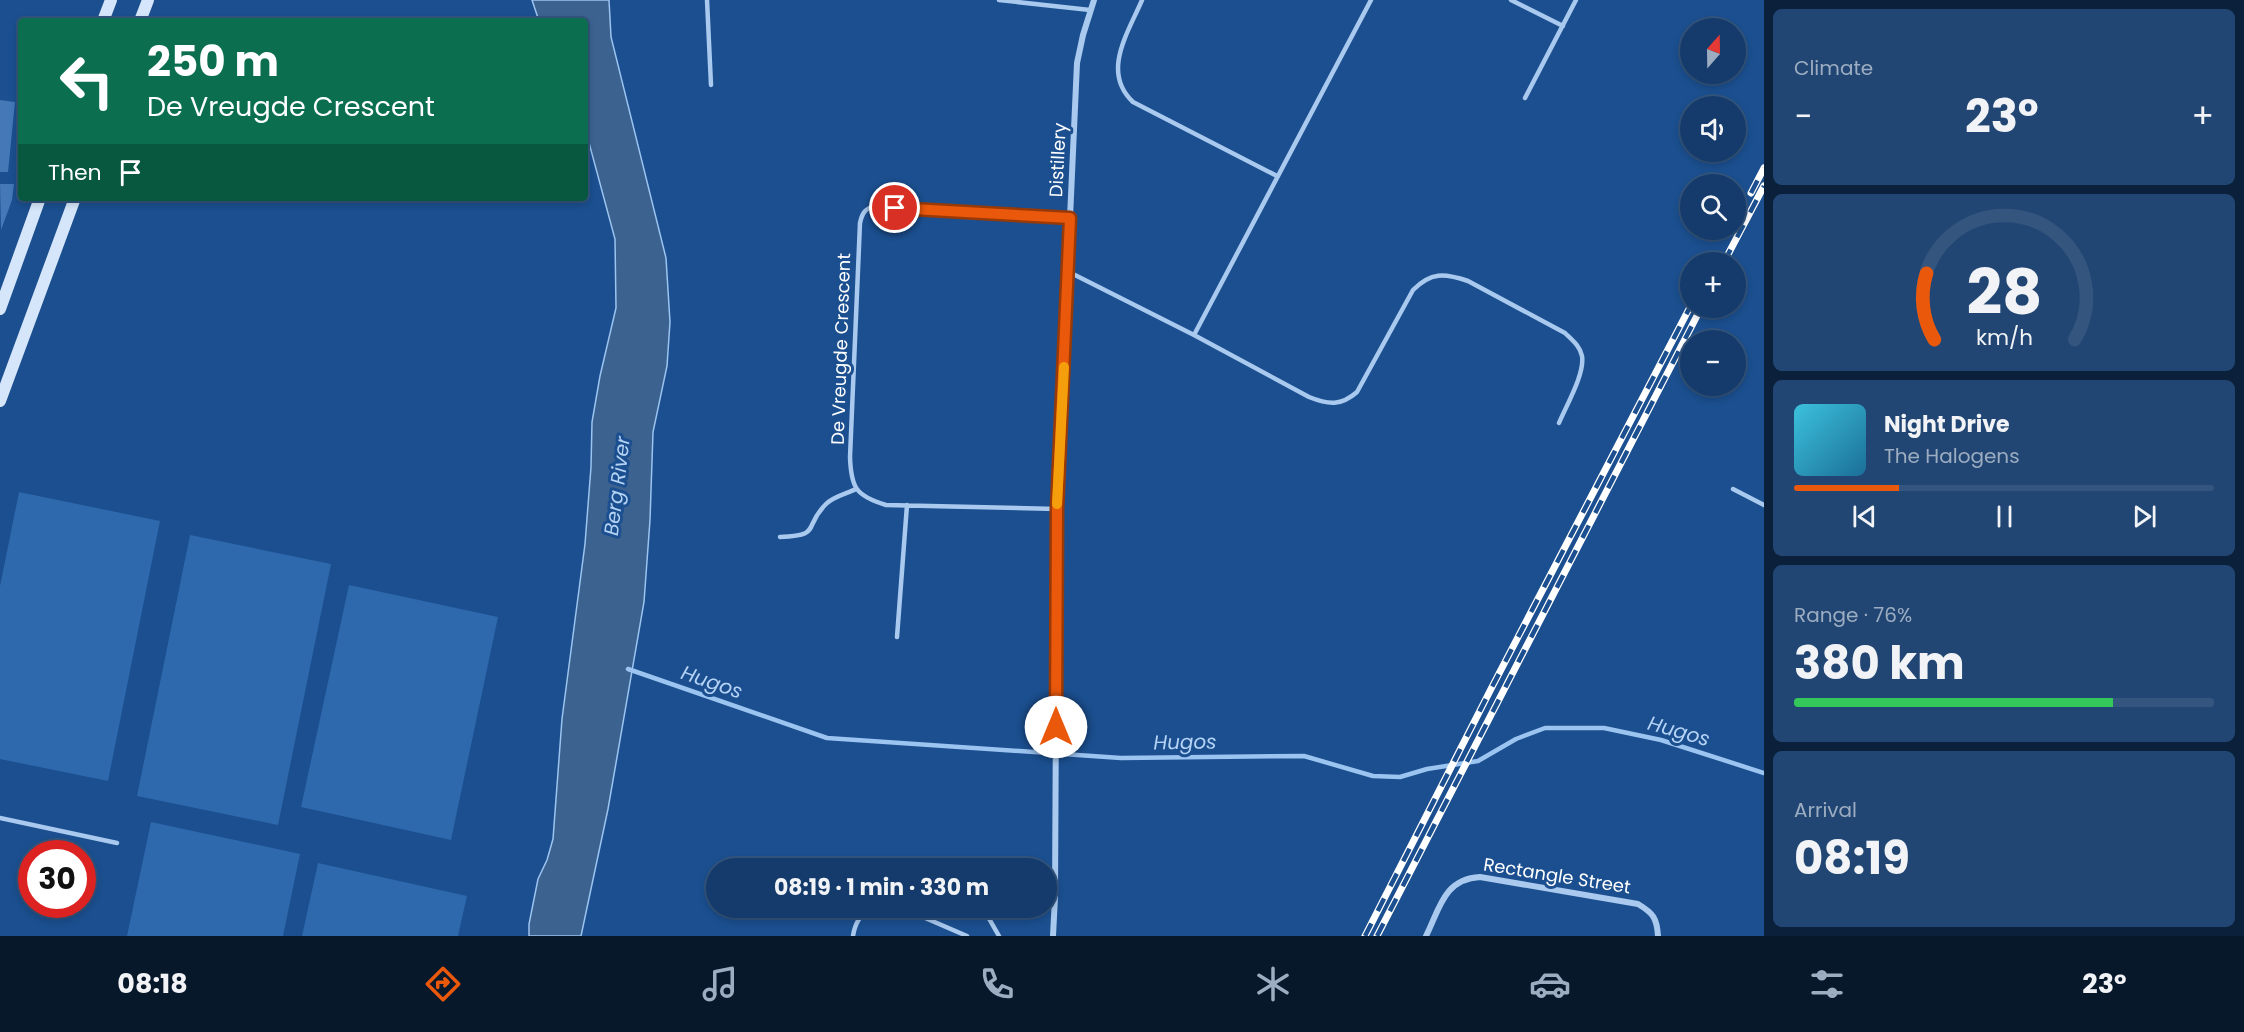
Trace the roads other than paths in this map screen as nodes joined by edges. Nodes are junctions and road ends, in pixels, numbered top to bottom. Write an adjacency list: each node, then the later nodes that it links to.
1 (111, 0): 11 (street)
2 (148, 0): 12 (street)
3 (707, 0): 14 (lane)
4 (999, 0): 10 (lane)
5 (1095, 0): 10 (street, Distillery)
6 (1142, 0): 16 (lane)
7 (1371, 0): 16 (lane)
8 (1576, 0): 13 (lane)
9 (1513, 1): 13 (lane)
10 (1090, 10): 19 (street, Distillery)
11 (104, 18)
12 (141, 18)
13 (1563, 26): 15 (lane)
14 (711, 85)
15 (1525, 98)
16 (1277, 176): 22 (lane)
17 (39, 201): 21 (street)
18 (74, 201): 23 (street)
19 (1070, 218): 20 (street, Distillery); 25 (lane, De Vreugde Crescent)
20 (1069, 272): 22 (lane); 29 (street, Distillery)
21 (0, 309)
22 (1194, 335): 24 (lane)
23 (0, 401)
24 (1559, 423)
25 (856, 489): 27 (lane); 30 (lane)
26 (1733, 489): 28 (lane)
27 (906, 505): 29 (lane); 31 (lane)
28 (1764, 505)
29 (1057, 509): 40 (street, Distillery)
30 (780, 537)
31 (897, 637)
32 (0, 818): 33 (lane)
33 (117, 843)
34 (859, 918): 37 (lane)
35 (925, 918): 38 (lane)
36 (989, 918): 39 (lane)
37 (853, 936)
38 (967, 936)
39 (999, 936)
40 (1053, 936)
41 (1426, 936): 42 (street, Rectangle Street)
42 (1658, 936)

